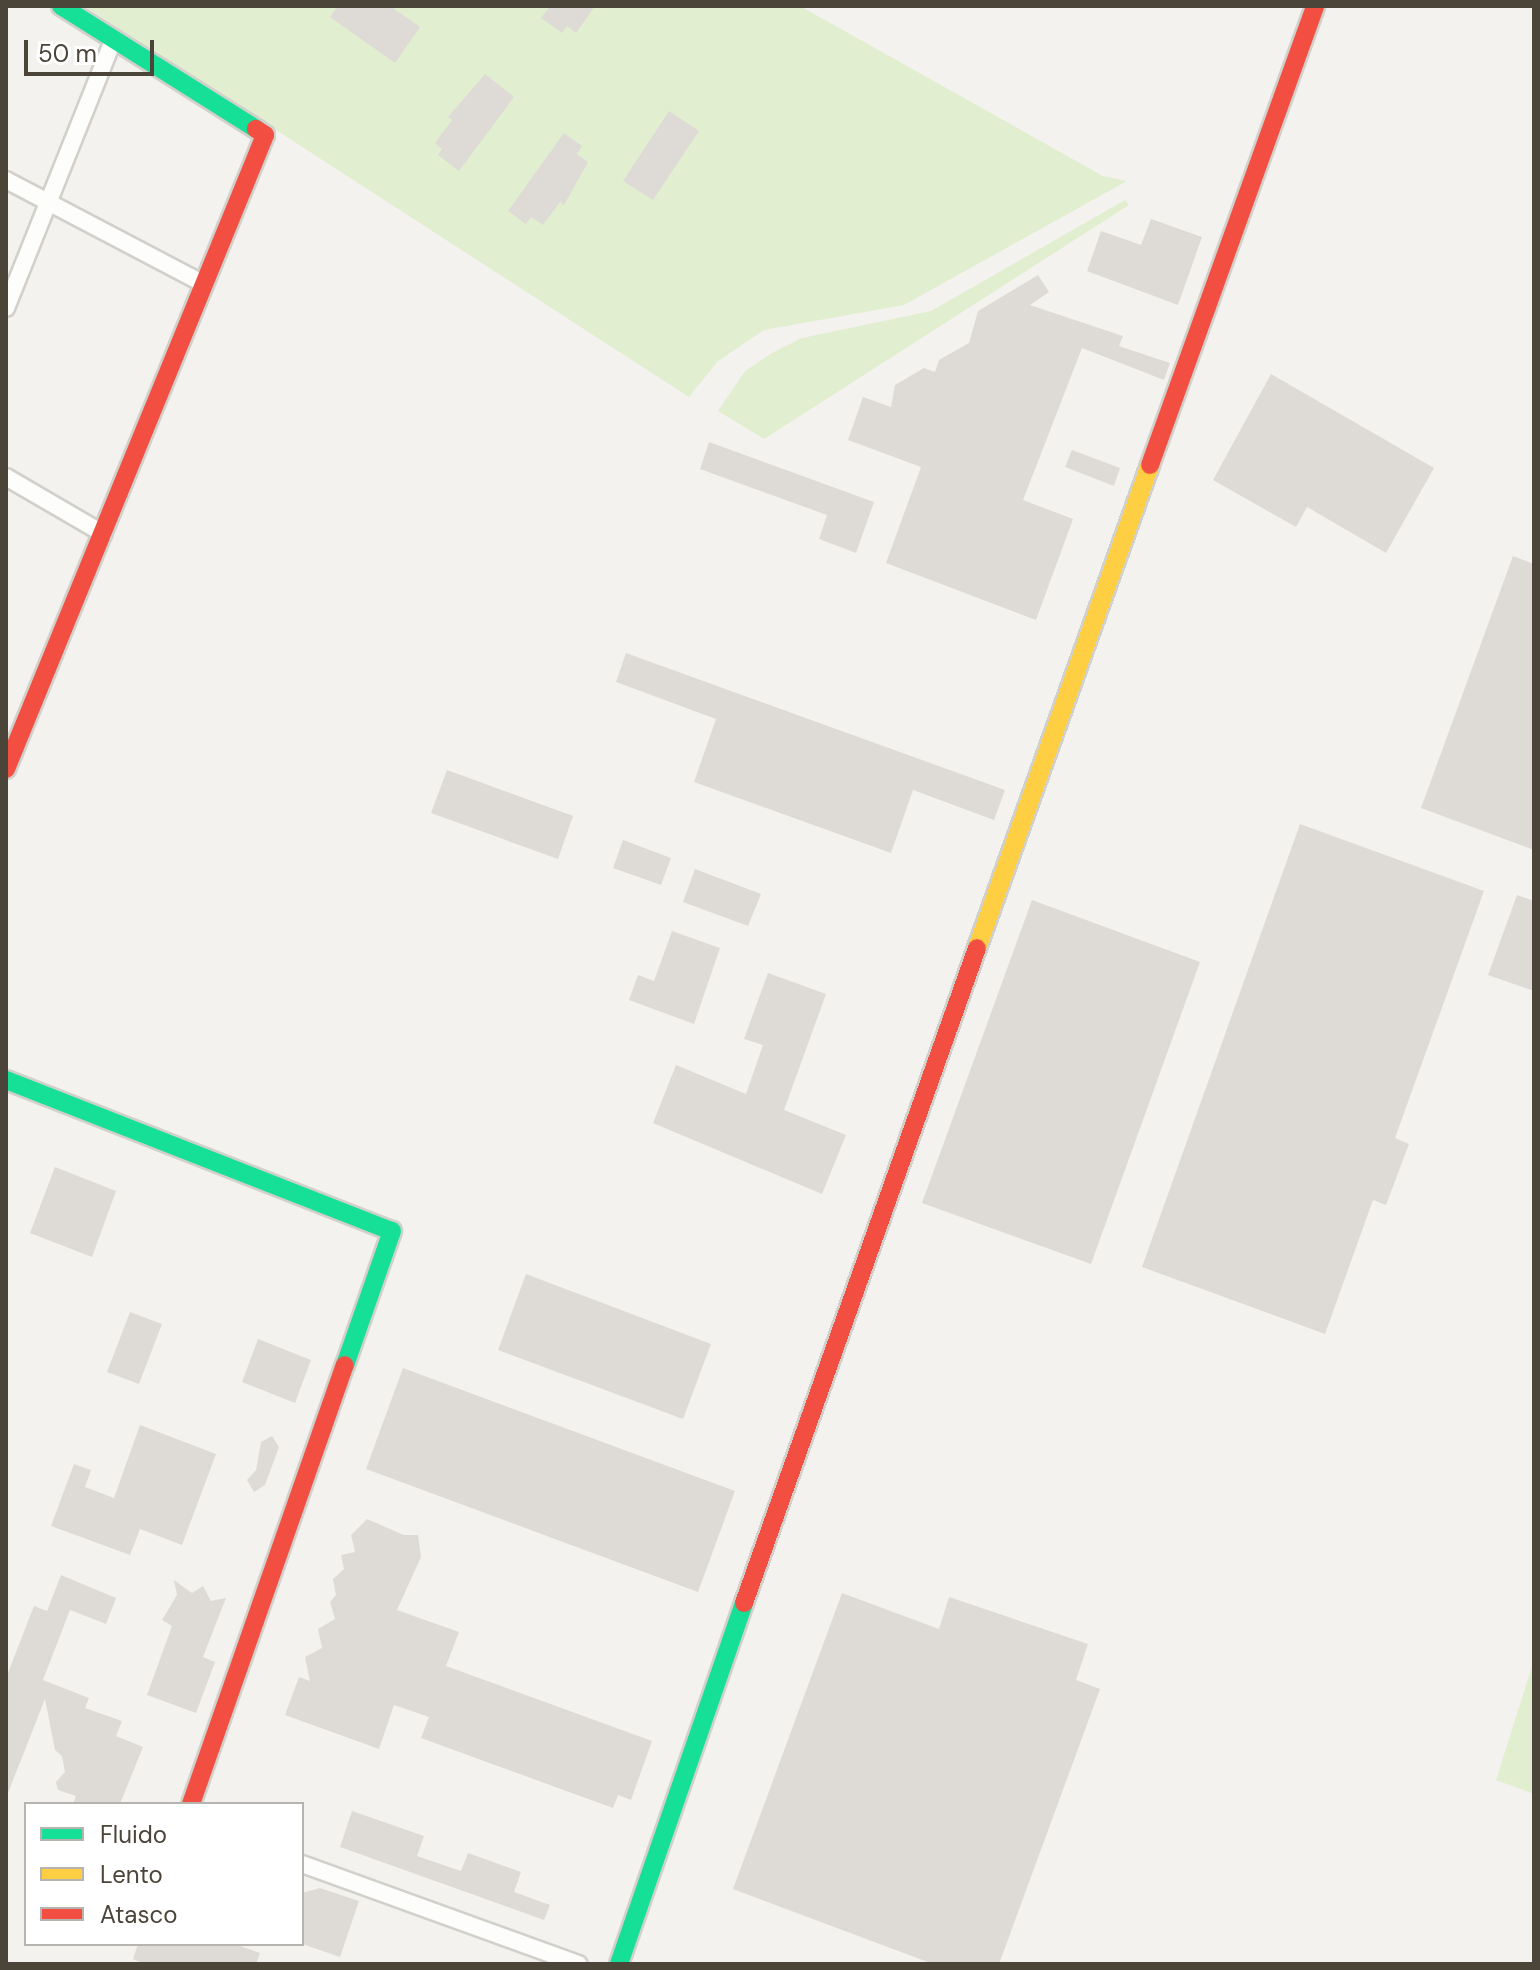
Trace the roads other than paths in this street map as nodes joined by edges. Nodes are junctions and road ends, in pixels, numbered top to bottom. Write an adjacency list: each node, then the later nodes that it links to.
1 (61, 6): 3 (street)
2 (1315, 6): 15 (street)
3 (113, 40): 5 (street); 6 (street)
4 (6, 180): 5 (street)
5 (49, 203): 6 (street); 7 (street)
6 (202, 283): 9 (street)
7 (6, 308)
8 (6, 477): 9 (street)
9 (104, 534): 10 (street)
10 (6, 769)
11 (6, 1080): 12 (street)
12 (192, 1802)
13 (304, 1865): 14 (street)
14 (578, 1964)
15 (619, 1964)

